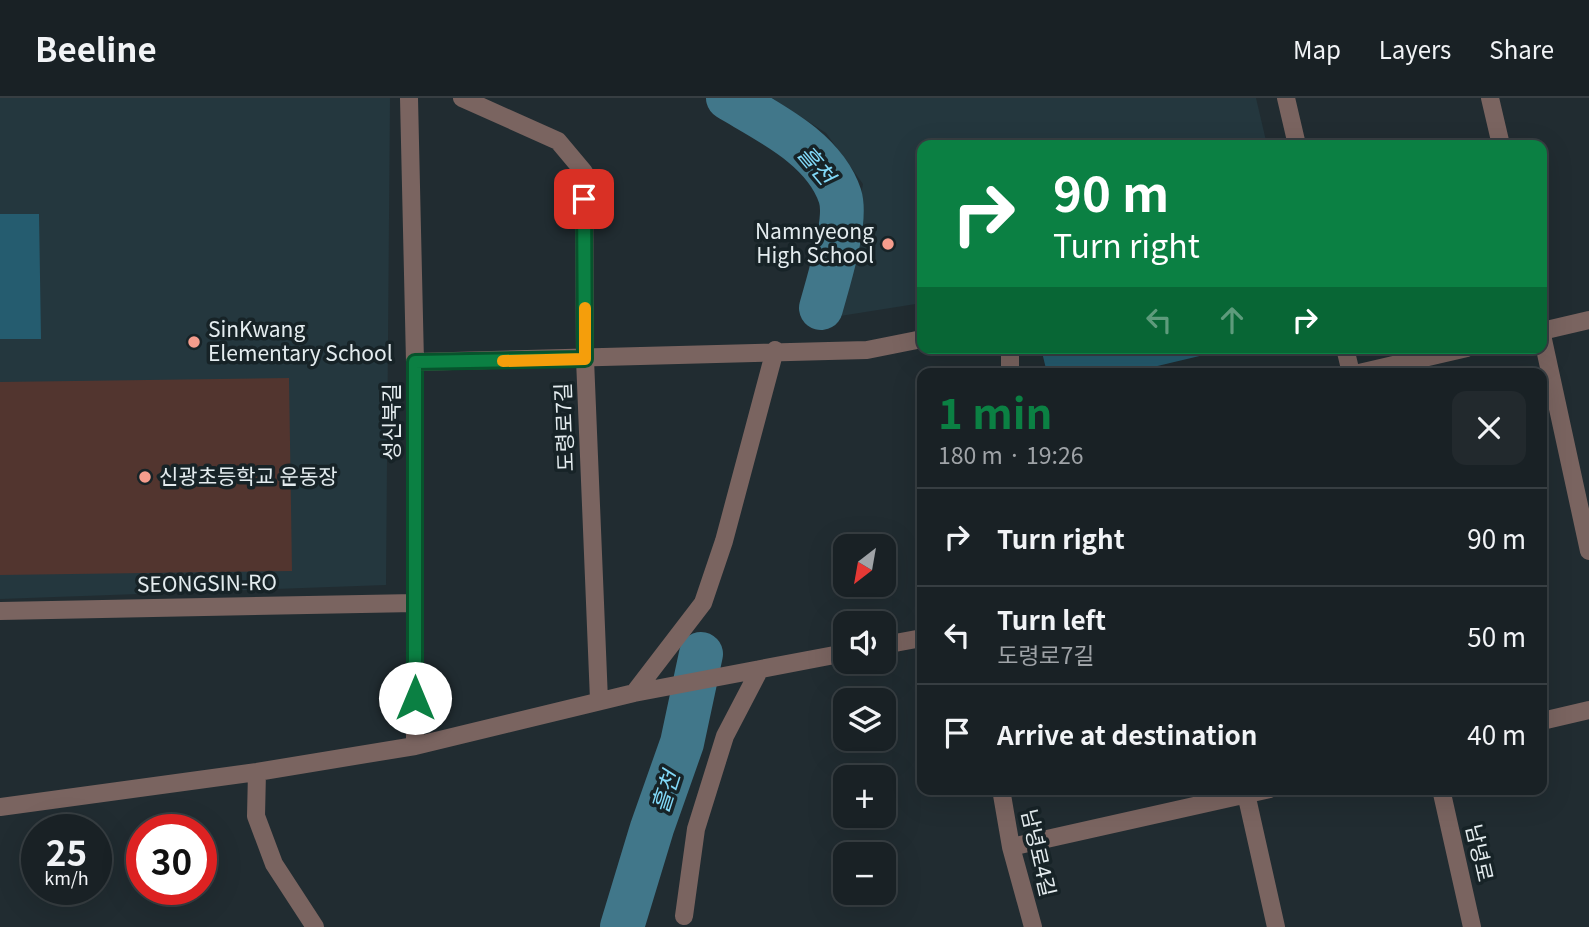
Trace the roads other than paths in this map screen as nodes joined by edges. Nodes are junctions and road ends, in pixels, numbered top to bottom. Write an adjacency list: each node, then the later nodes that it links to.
1 (409, 98): 14 (street, 성신북길)
2 (462, 98): 13 (street, 도령로7길)
3 (1286, 98): 5 (street)
4 (1490, 98): 6 (street)
5 (1296, 140)
6 (1500, 140)
7 (1589, 320): 8 (street)
8 (1547, 332)
9 (917, 340): 10 (street)
10 (775, 351): 13 (street); 23 (street)
11 (1441, 354): 15 (street)
12 (1547, 354): 16 (street)
13 (585, 359): 14 (street); 24 (street, 도령로7길)
14 (415, 362): 17 (street, 성신북길)
15 (1381, 368)
16 (1589, 551)
17 (415, 603): 18 (street, SEONGSIN-RO); 27 (street, 성신북길)
18 (0, 611)
19 (917, 639): 20 (street)
20 (896, 643)
21 (833, 655): 22 (street)
22 (760, 669): 23 (street); 35 (street)
23 (634, 692): 24 (street)
24 (599, 700): 27 (street)
25 (1589, 710): 26 (street)
26 (1547, 720)
27 (415, 746): 28 (street)
28 (257, 772): 33 (street); 36 (street)
29 (1001, 795): 34 (street, 남녕로4길)
30 (1233, 795): 34 (street)
31 (1247, 795): 38 (street)
32 (1442, 795): 39 (street, 남녕로)
33 (0, 807)
34 (1011, 847): 37 (street, 남녕로4길)
35 (684, 916)
36 (315, 927)
37 (1033, 927)
38 (1276, 927)
39 (1472, 927)

